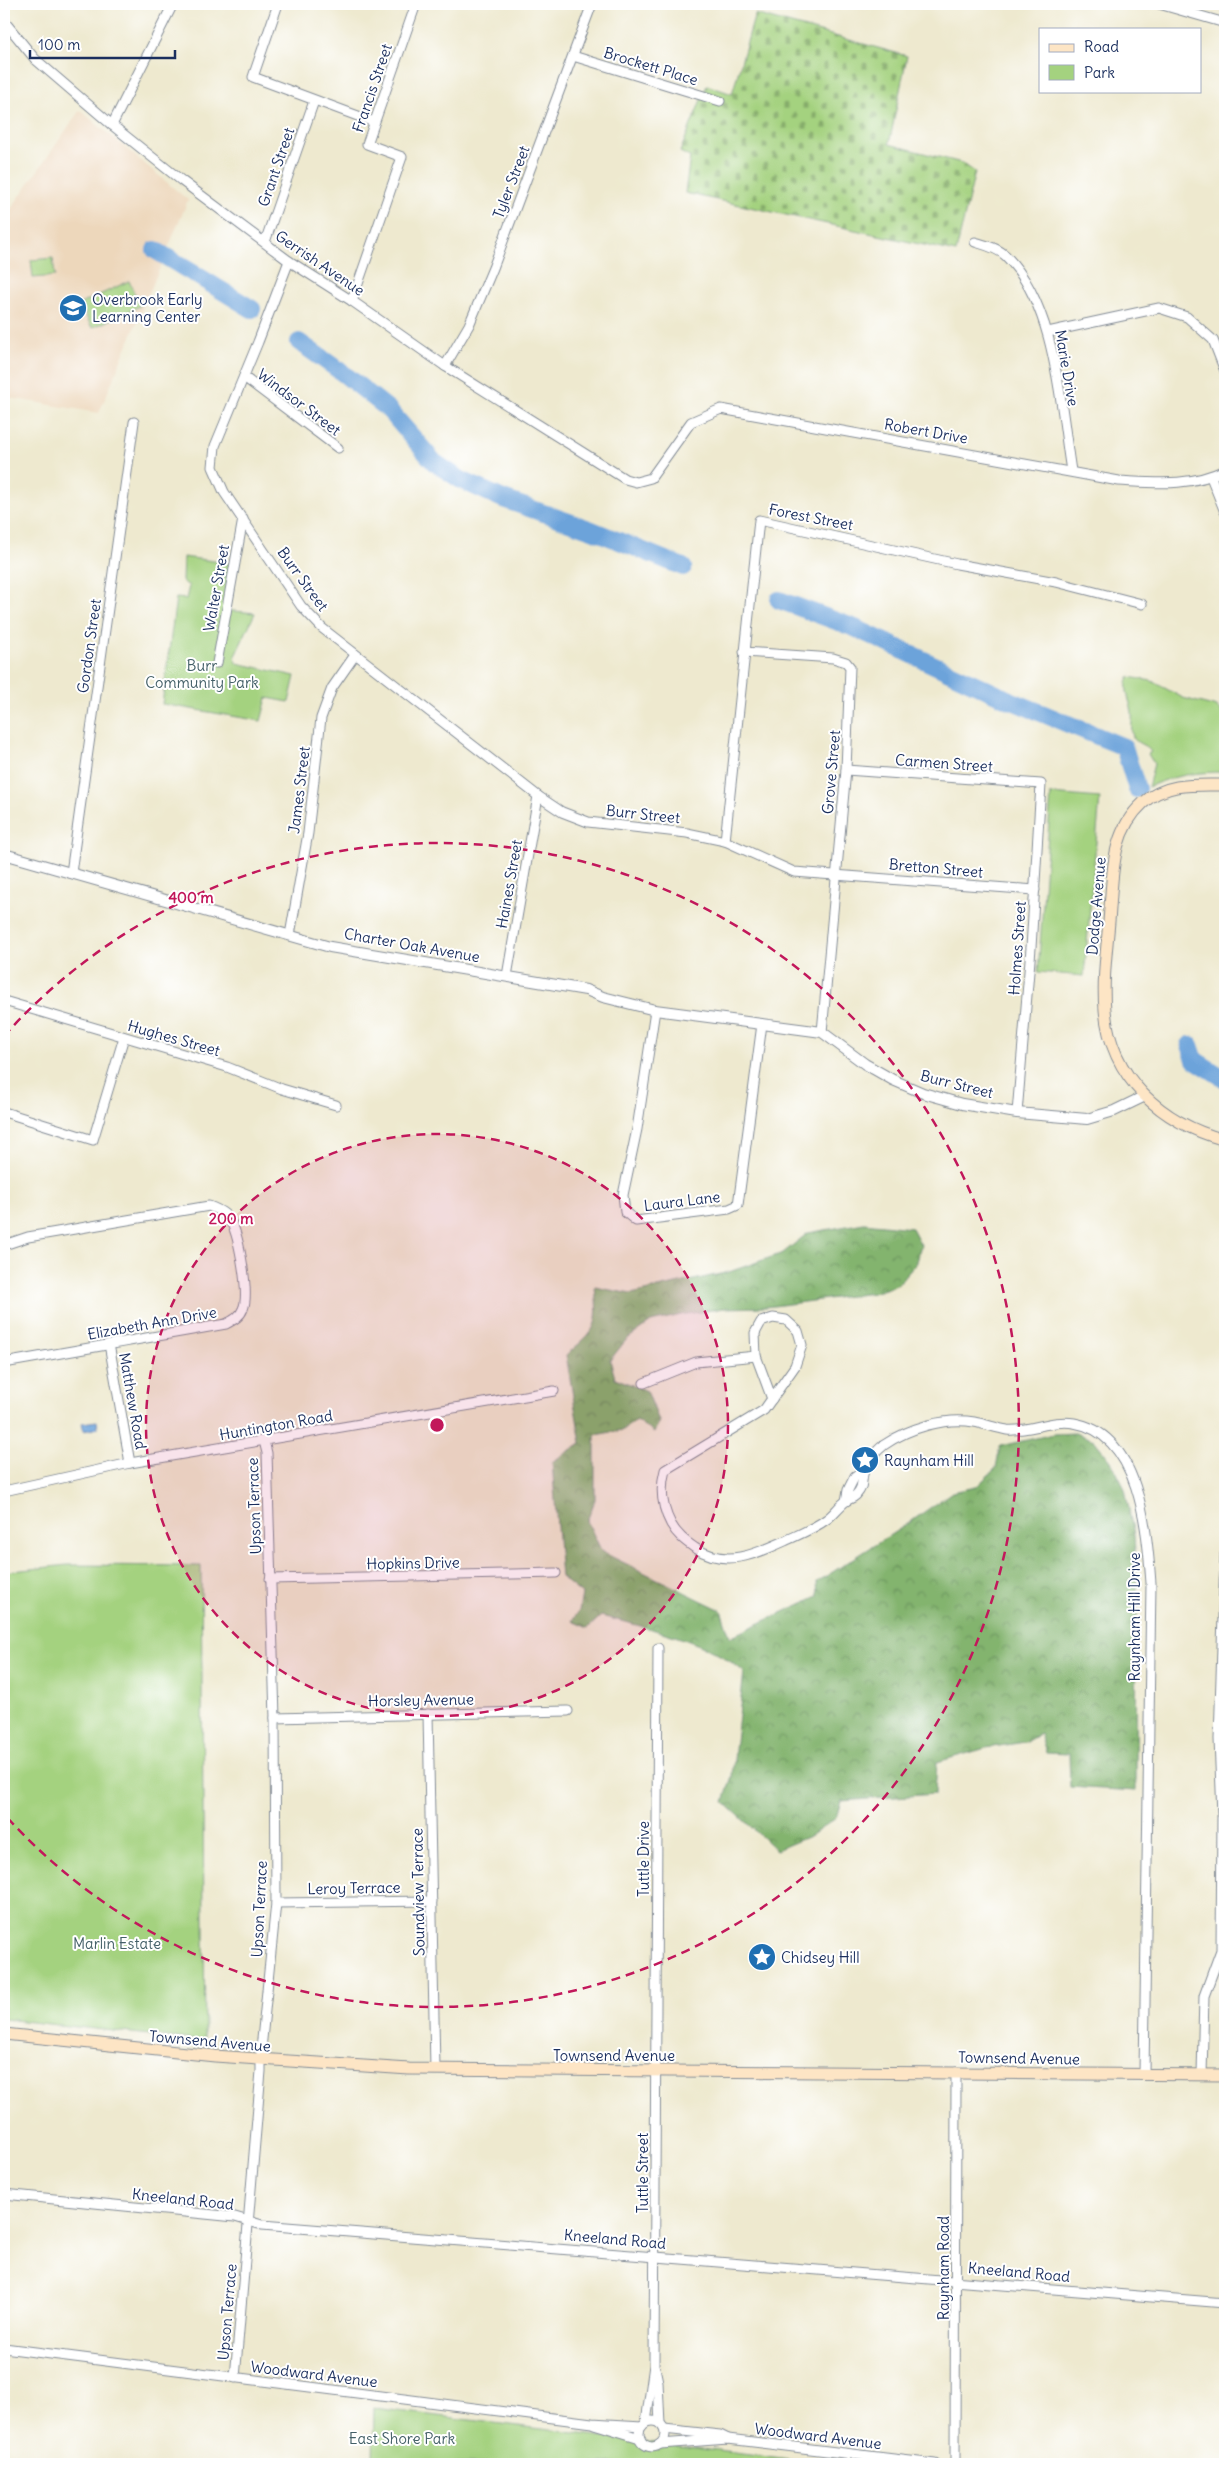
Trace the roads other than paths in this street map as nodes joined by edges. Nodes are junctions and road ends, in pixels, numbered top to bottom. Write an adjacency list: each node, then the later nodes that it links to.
1 (173, 4): 12 (street)
2 (278, 4): 9 (street)
3 (416, 4): 11 (street, Francis Street)
4 (592, 4): 8 (street, Tyler Street)
5 (1159, 4): 7 (street)
6 (4, 21): 12 (street, Gerrish Avenue)
7 (1225, 23)
8 (573, 56): 10 (street, Brockett Place); 18 (street, Tyler Street)
9 (314, 101): 11 (street); 13 (street, Grant Street)
10 (720, 102)
11 (374, 122): 16 (street, Francis Street)
12 (112, 125): 13 (street, Gerrish Avenue)
13 (264, 242): 15 (street, Gerrish Avenue)
14 (975, 242): 17 (street, Marie Drive)
15 (289, 261): 16 (street, Gerrish Avenue); 20 (street, Burr Street)
16 (352, 301): 18 (street, Gerrish Avenue)
17 (1048, 332): 19 (street); 24 (street, Marie Drive)
18 (445, 366): 26 (street, Gerrish Avenue)
19 (1225, 370)
20 (244, 377): 22 (street, Windsor Street); 28 (street, Burr Street)
21 (134, 422): 39 (street, Gordon Street)
22 (338, 448)
23 (1225, 470): 25 (street, Robert Drive)
24 (1071, 471): 25 (street, Robert Drive); 26 (street, Robert Drive)
25 (1211, 477): 27 (street)
26 (651, 478)
27 (1225, 512)
28 (243, 518): 31 (street, Burr Street); 32 (street, Walter Street)
29 (1142, 604): 30 (street, Forest Street)
30 (744, 652): 33 (street, Grove Street); 37 (street, Forest Street)
31 (354, 655): 36 (street, Burr Street); 42 (street, James Street)
32 (217, 663)
33 (846, 770): 34 (street, Carmen Street); 40 (street, Grove Street)
34 (1041, 784): 41 (street, Holmes Street)
35 (1225, 785): 49 (main road, Dodge Avenue)
36 (538, 796): 37 (street, Burr Street); 43 (street, Haines Street)
37 (725, 841): 40 (street, Burr Street)
38 (4, 854): 39 (street, Charter Oak Avenue)
39 (71, 873): 42 (street, Charter Oak Avenue)
40 (835, 874): 41 (street, Bretton Street); 47 (street)
41 (1035, 890): 52 (street, Holmes Street)
42 (290, 935): 43 (street, Charter Oak Avenue)
43 (507, 976): 45 (street, Charter Oak Avenue)
44 (4, 1001): 48 (street, Hughes Street)
45 (655, 1010): 46 (street, Charter Oak Avenue); 46 (street, Laura Lane)
46 (762, 1024): 47 (street, Charter Oak Avenue)
47 (822, 1032): 52 (street, Burr Street)
48 (124, 1037): 50 (street, Hughes Street); 51 (street)
49 (1143, 1097): 52 (street, Burr Street); 53 (main road)
50 (336, 1105)
51 (4, 1112)
52 (1017, 1113)
53 (1225, 1140)
54 (4, 1245): 55 (street, Elizabeth Ann Drive)
55 (109, 1344): 57 (street, Elizabeth Ann Drive); 62 (street, Matthew Road)
56 (756, 1356): 58 (street); 60 (street, Raynham Hill Drive); 60 (street, Raynham Hill Drive)
57 (4, 1363)
58 (644, 1383)
59 (554, 1390): 61 (street, Huntington Road)
60 (772, 1399): 78 (street, Raynham Hill Drive)
61 (264, 1441): 62 (street, Huntington Road); 66 (street, Upson Terrace)
62 (130, 1463): 63 (street, Huntington Road)
63 (4, 1491)
64 (1225, 1556): 79 (street)
65 (556, 1573): 66 (street, Hopkins Drive)
66 (270, 1579): 70 (street, Upson Terrace)
67 (658, 1648): 76 (street, Tuttle Drive)
68 (568, 1711): 69 (street, Horsley Avenue)
69 (428, 1714): 70 (street, Horsley Avenue); 71 (street, Soundview Terrace)
70 (275, 1718): 72 (street, Upson Terrace)
71 (432, 1901): 72 (street, Leroy Terrace); 75 (street, Soundview Terrace)
72 (276, 1903): 74 (street, Upson Terrace)
73 (4, 2034): 74 (main road, Townsend Avenue)
74 (261, 2060): 75 (main road, Townsend Avenue); 82 (street, Upson Terrace)
75 (435, 2069): 76 (main road, Townsend Avenue)
76 (656, 2070): 77 (main road, Townsend Avenue); 83 (street, Tuttle Street)
77 (956, 2072): 78 (main road, Townsend Avenue); 84 (street, Raynham Road)
78 (1144, 2074): 79 (main road, Townsend Avenue)
79 (1202, 2075): 80 (main road, Townsend Avenue)
80 (1225, 2075)
81 (4, 2194): 82 (street, Kneeland Road)
82 (248, 2222): 83 (street, Kneeland Road); 88 (street, Upson Terrace)
83 (656, 2256): 84 (street, Kneeland Road); 87 (street, Tuttle Street)
84 (957, 2281): 85 (street, Kneeland Road); 96 (street, Raynham Road)
85 (1225, 2303)
86 (4, 2348): 88 (street, Woodward Avenue)
87 (654, 2365): 90 (street, Tuttle Street); 91 (street, Tuttle Street)
88 (235, 2378): 89 (street, Woodward Avenue)
89 (592, 2423): 90 (street, Woodward Avenue); 92 (street, Woodward Avenue)
90 (644, 2424): 91 (street); 92 (street)
91 (662, 2427): 93 (street, Woodward Avenue); 94 (street)
92 (640, 2438): 94 (street)
93 (728, 2439): 94 (street, Woodward Avenue); 95 (street, Woodward Avenue)
94 (660, 2444)
95 (935, 2464)
96 (955, 2464)

